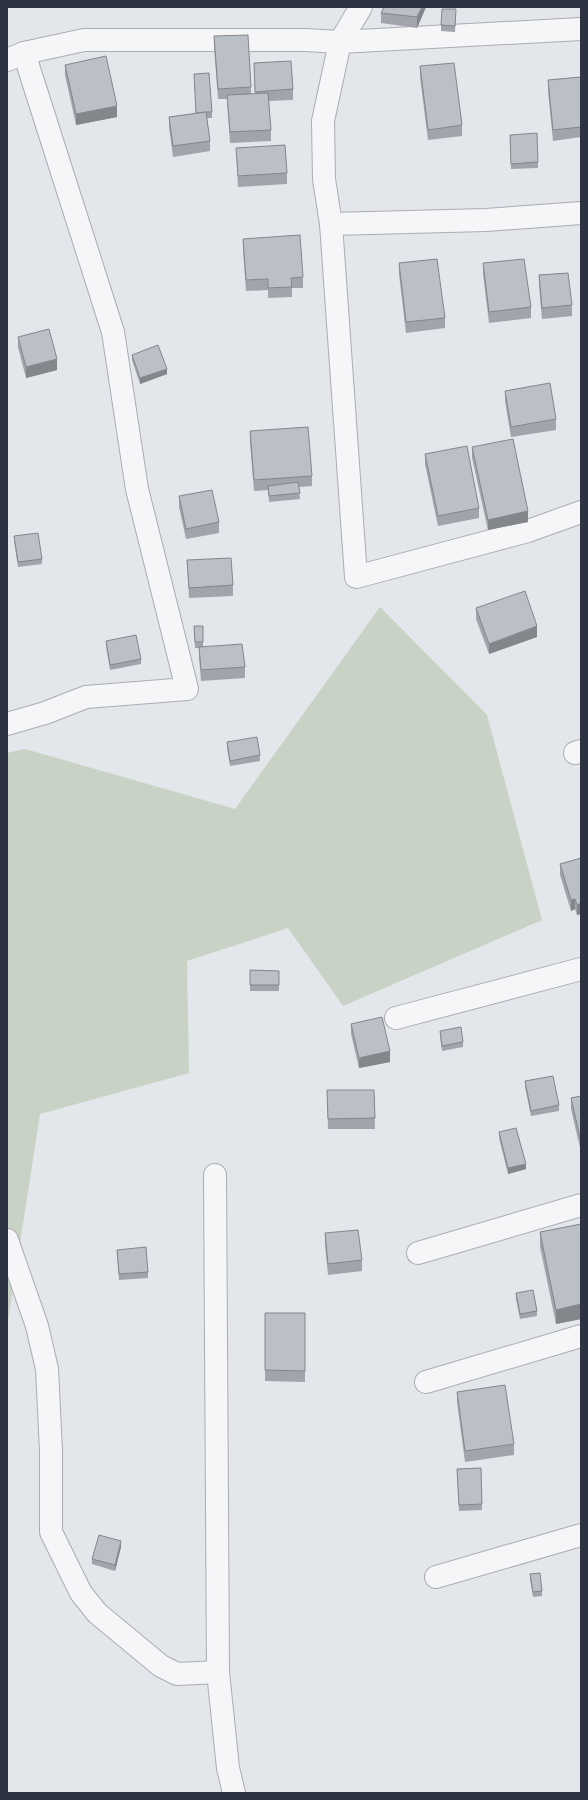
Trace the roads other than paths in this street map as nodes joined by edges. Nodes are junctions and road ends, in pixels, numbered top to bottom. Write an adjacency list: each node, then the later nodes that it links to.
1 (361, 7): 3 (street)
2 (581, 29): 3 (street)
3 (340, 42): 4 (street); 6 (street)
4 (16, 57): 8 (street)
5 (581, 213): 6 (street)
6 (331, 224): 7 (street)
7 (581, 512)
8 (7, 724)
9 (581, 969): 10 (street)
10 (396, 1018)
11 (215, 1175): 19 (street)
12 (581, 1205): 14 (street)
13 (7, 1240): 19 (street)
14 (418, 1253)
15 (581, 1336): 16 (street)
16 (426, 1382)
17 (581, 1535): 18 (street)
18 (436, 1577)
19 (218, 1672): 20 (street)
20 (234, 1793)

